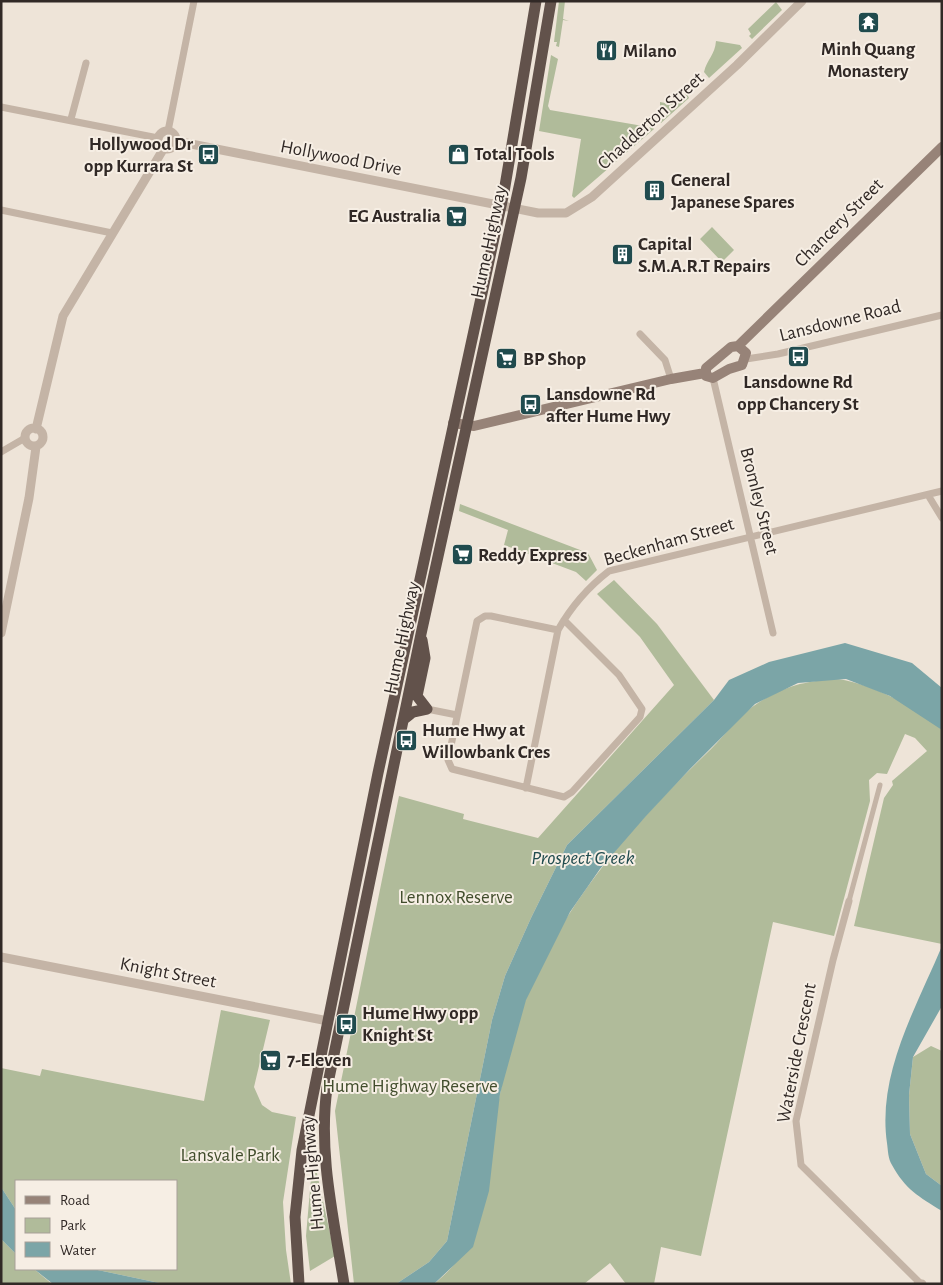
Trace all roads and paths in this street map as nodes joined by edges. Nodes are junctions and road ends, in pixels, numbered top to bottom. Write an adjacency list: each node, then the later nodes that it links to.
1 (194, 1): 8 (street)
2 (536, 1): 13 (highway, Hume Highway)
3 (551, 1): 14 (highway, Hume Highway)
4 (802, 1): 14 (street, Chadderton Street)
5 (86, 63): 7 (street)
6 (1, 107): 7 (street)
7 (71, 119): 9 (street)
8 (168, 131): 9 (street); 10 (street)
9 (158, 138): 11 (street)
10 (176, 141): 11 (street); 13 (street, Hollywood Drive)
11 (164, 148): 16 (street)
12 (941, 150): 19 (main road, Chancery Street)
13 (501, 206): 14 (street, Chadderton Street); 23 (highway, Hume Highway)
14 (515, 208): 24 (highway, Hume Highway)
15 (1, 210): 16 (street)
16 (112, 233): 25 (street)
17 (942, 315): 20 (street, Lansdowne Road)
18 (640, 334): 22 (street)
19 (738, 346): 20 (main road); 21 (main road, Chancery Street)
20 (746, 360): 21 (main road)
21 (709, 376): 22 (main road); 32 (street, Bromley Street)
22 (672, 379): 24 (main road)
23 (453, 423): 24 (main road); 45 (highway, Hume Highway)
24 (466, 426): 37 (highway, Hume Highway)
25 (36, 428): 26 (street); 27 (street)
26 (25, 438): 27 (street); 28 (street)
27 (36, 446): 35 (street)
28 (1, 452)
29 (942, 491): 30 (street, Beckenham Street)
30 (928, 495): 31 (street); 32 (street, Beckenham Street)
31 (942, 518)
32 (751, 536): 33 (street, Beckenham Street); 36 (street, Bromley Street)
33 (564, 620): 34 (street, Beckenham Street); 42 (street)
34 (558, 630): 39 (street); 42 (street, Beckenham Street)
35 (1, 633)
36 (773, 633)
37 (421, 634): 38 (highway); 40 (highway, Hume Highway)
38 (427, 709): 39 (street); 40 (highway)
39 (457, 715): 42 (street)
40 (403, 720): 47 (highway, Hume Highway)
41 (880, 785): 43 (street, Waterside Crescent)
42 (526, 788)
43 (849, 901): 48 (street, Waterside Crescent)
44 (1, 957): 45 (street, Knight Street)
45 (328, 1021): 46 (highway, Hume Highway)
46 (298, 1279)
47 (343, 1280)
48 (920, 1283)

